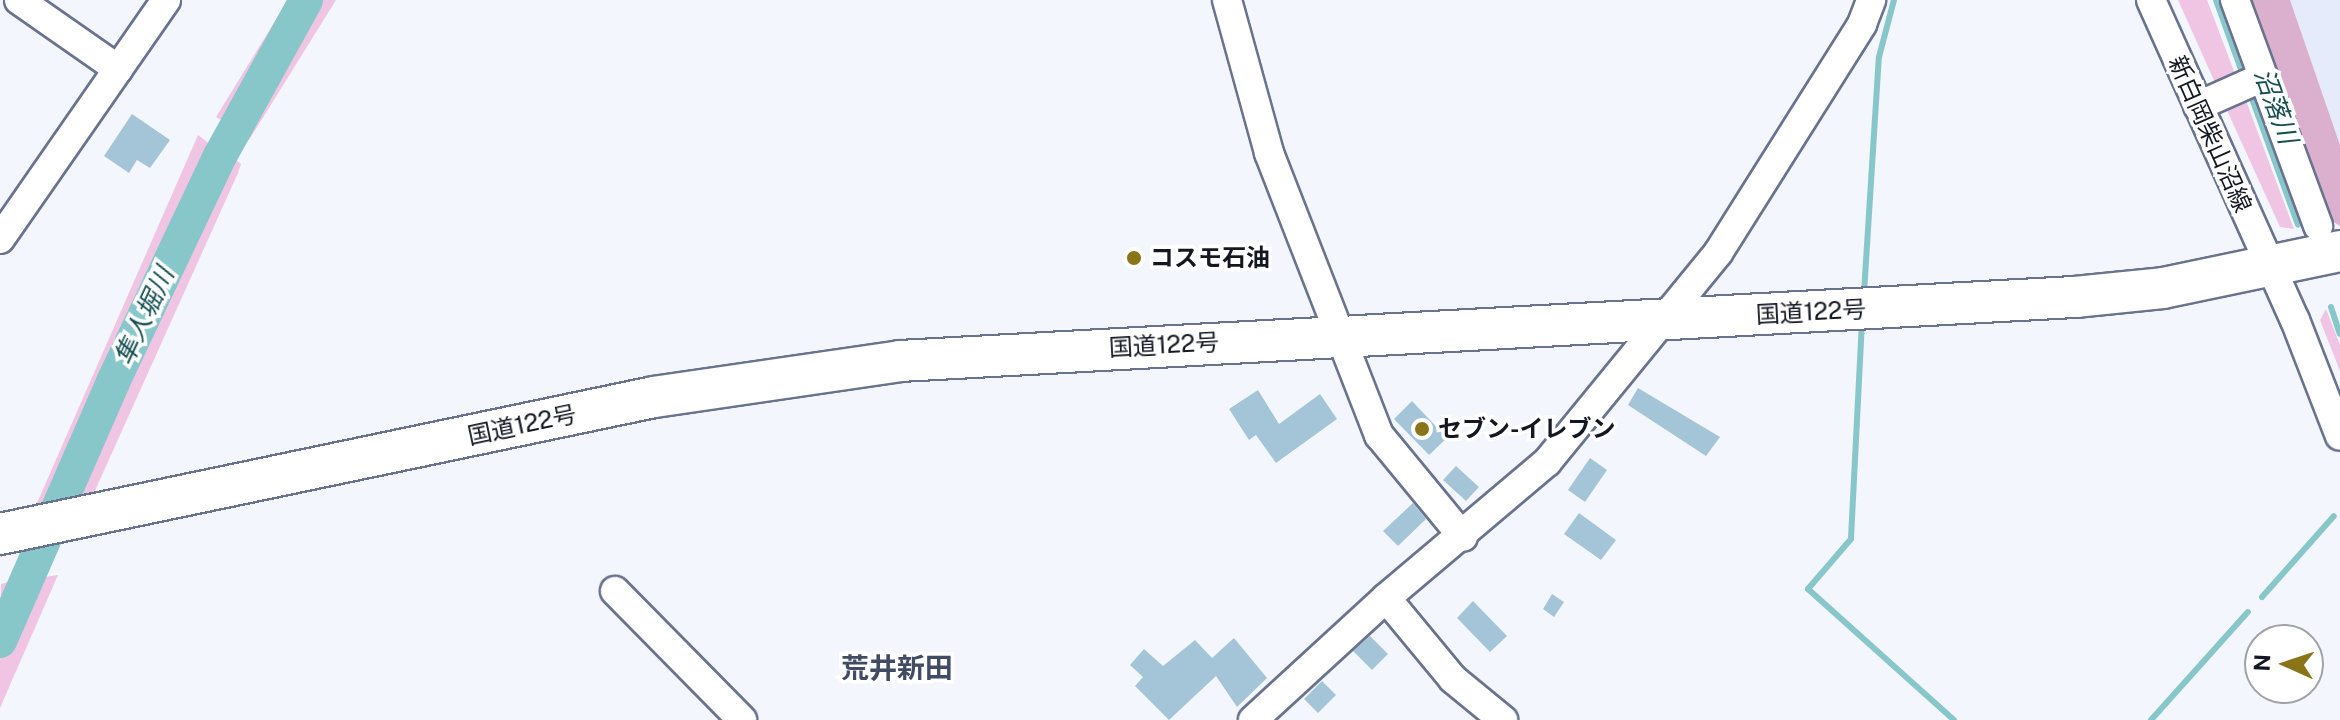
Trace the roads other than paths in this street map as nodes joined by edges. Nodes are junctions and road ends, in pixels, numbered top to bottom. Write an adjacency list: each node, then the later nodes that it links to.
1 (19, 0): 7 (street)
2 (166, 0): 7 (street)
3 (1227, 0): 15 (street)
4 (1871, 0): 14 (street)
5 (2151, 0): 9 (street, 新白岡柴山沼線)
6 (2235, 0): 8 (street)
7 (118, 69): 11 (street)
8 (2251, 82): 9 (street); 10 (street)
9 (2198, 106): 13 (street, 新白岡柴山沼線)
10 (2329, 238): 13 (highway, 国道122号)
11 (0, 239)
12 (2340, 278): 13 (highway, 国道122号)
13 (2274, 279): 14 (highway, 国道122号); 16 (street, 新白岡柴山沼線)
14 (1655, 333): 15 (highway, 国道122号); 17 (street)
15 (1345, 349): 17 (street); 18 (highway, 国道122号)
16 (2340, 436)
17 (1463, 537): 20 (street)
18 (4, 547)
19 (615, 591): 21 (street)
20 (1386, 598): 22 (street); 23 (street)
21 (742, 720)
22 (1253, 720)
23 (1503, 720)

